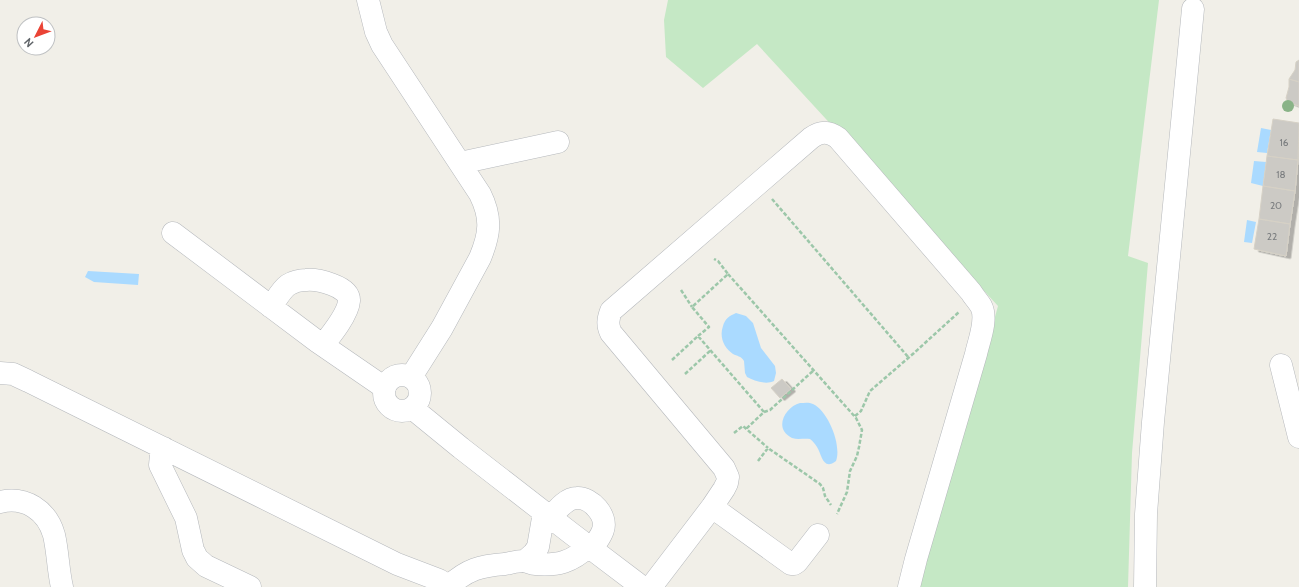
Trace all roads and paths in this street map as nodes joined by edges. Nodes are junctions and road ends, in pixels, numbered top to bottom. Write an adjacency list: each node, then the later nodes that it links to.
1 (368, 0): 4 (street)
2 (1193, 9): 47 (street)
3 (558, 142): 4 (street)
4 (460, 163): 22 (street)
5 (770, 197): 16 (path)
6 (173, 233): 10 (street)
7 (714, 259): 8 (path)
8 (728, 274): 11 (path); 19 (path)
9 (681, 290): 11 (path)
10 (271, 307): 14 (street); 14 (street)
11 (692, 307): 13 (path)
12 (963, 308): 16 (path)
13 (698, 336): 15 (path); 17 (path)
14 (323, 346): 23 (street)
15 (711, 350): 21 (path); 25 (path)
16 (909, 358): 26 (path)
17 (672, 360)
18 (1281, 365): 29 (street)
19 (814, 370): 25 (path); 26 (path)
20 (0, 373): 30 (street)
21 (685, 374)
22 (411, 377): 23 (street); 24 (street)
23 (385, 388): 24 (street)
24 (412, 408): 37 (street)
25 (764, 412): 27 (path)
26 (855, 417): 36 (path)
27 (746, 429): 28 (path); 31 (path)
28 (734, 433)
29 (1299, 437)
30 (164, 448): 41 (street); 43 (street)
31 (768, 448): 32 (path); 34 (path)
32 (758, 461)
33 (0, 502): 42 (street)
34 (831, 505)
35 (712, 507): 38 (street); 45 (street); 46 (street)
36 (837, 514)
37 (547, 515): 39 (street); 39 (street); 40 (street)
38 (818, 535)
39 (590, 548): 40 (street); 44 (street)
40 (525, 561): 41 (street)
41 (449, 586)
42 (62, 587)
43 (250, 587)
44 (642, 587)
45 (651, 587)
46 (909, 587)
47 (1145, 587)

